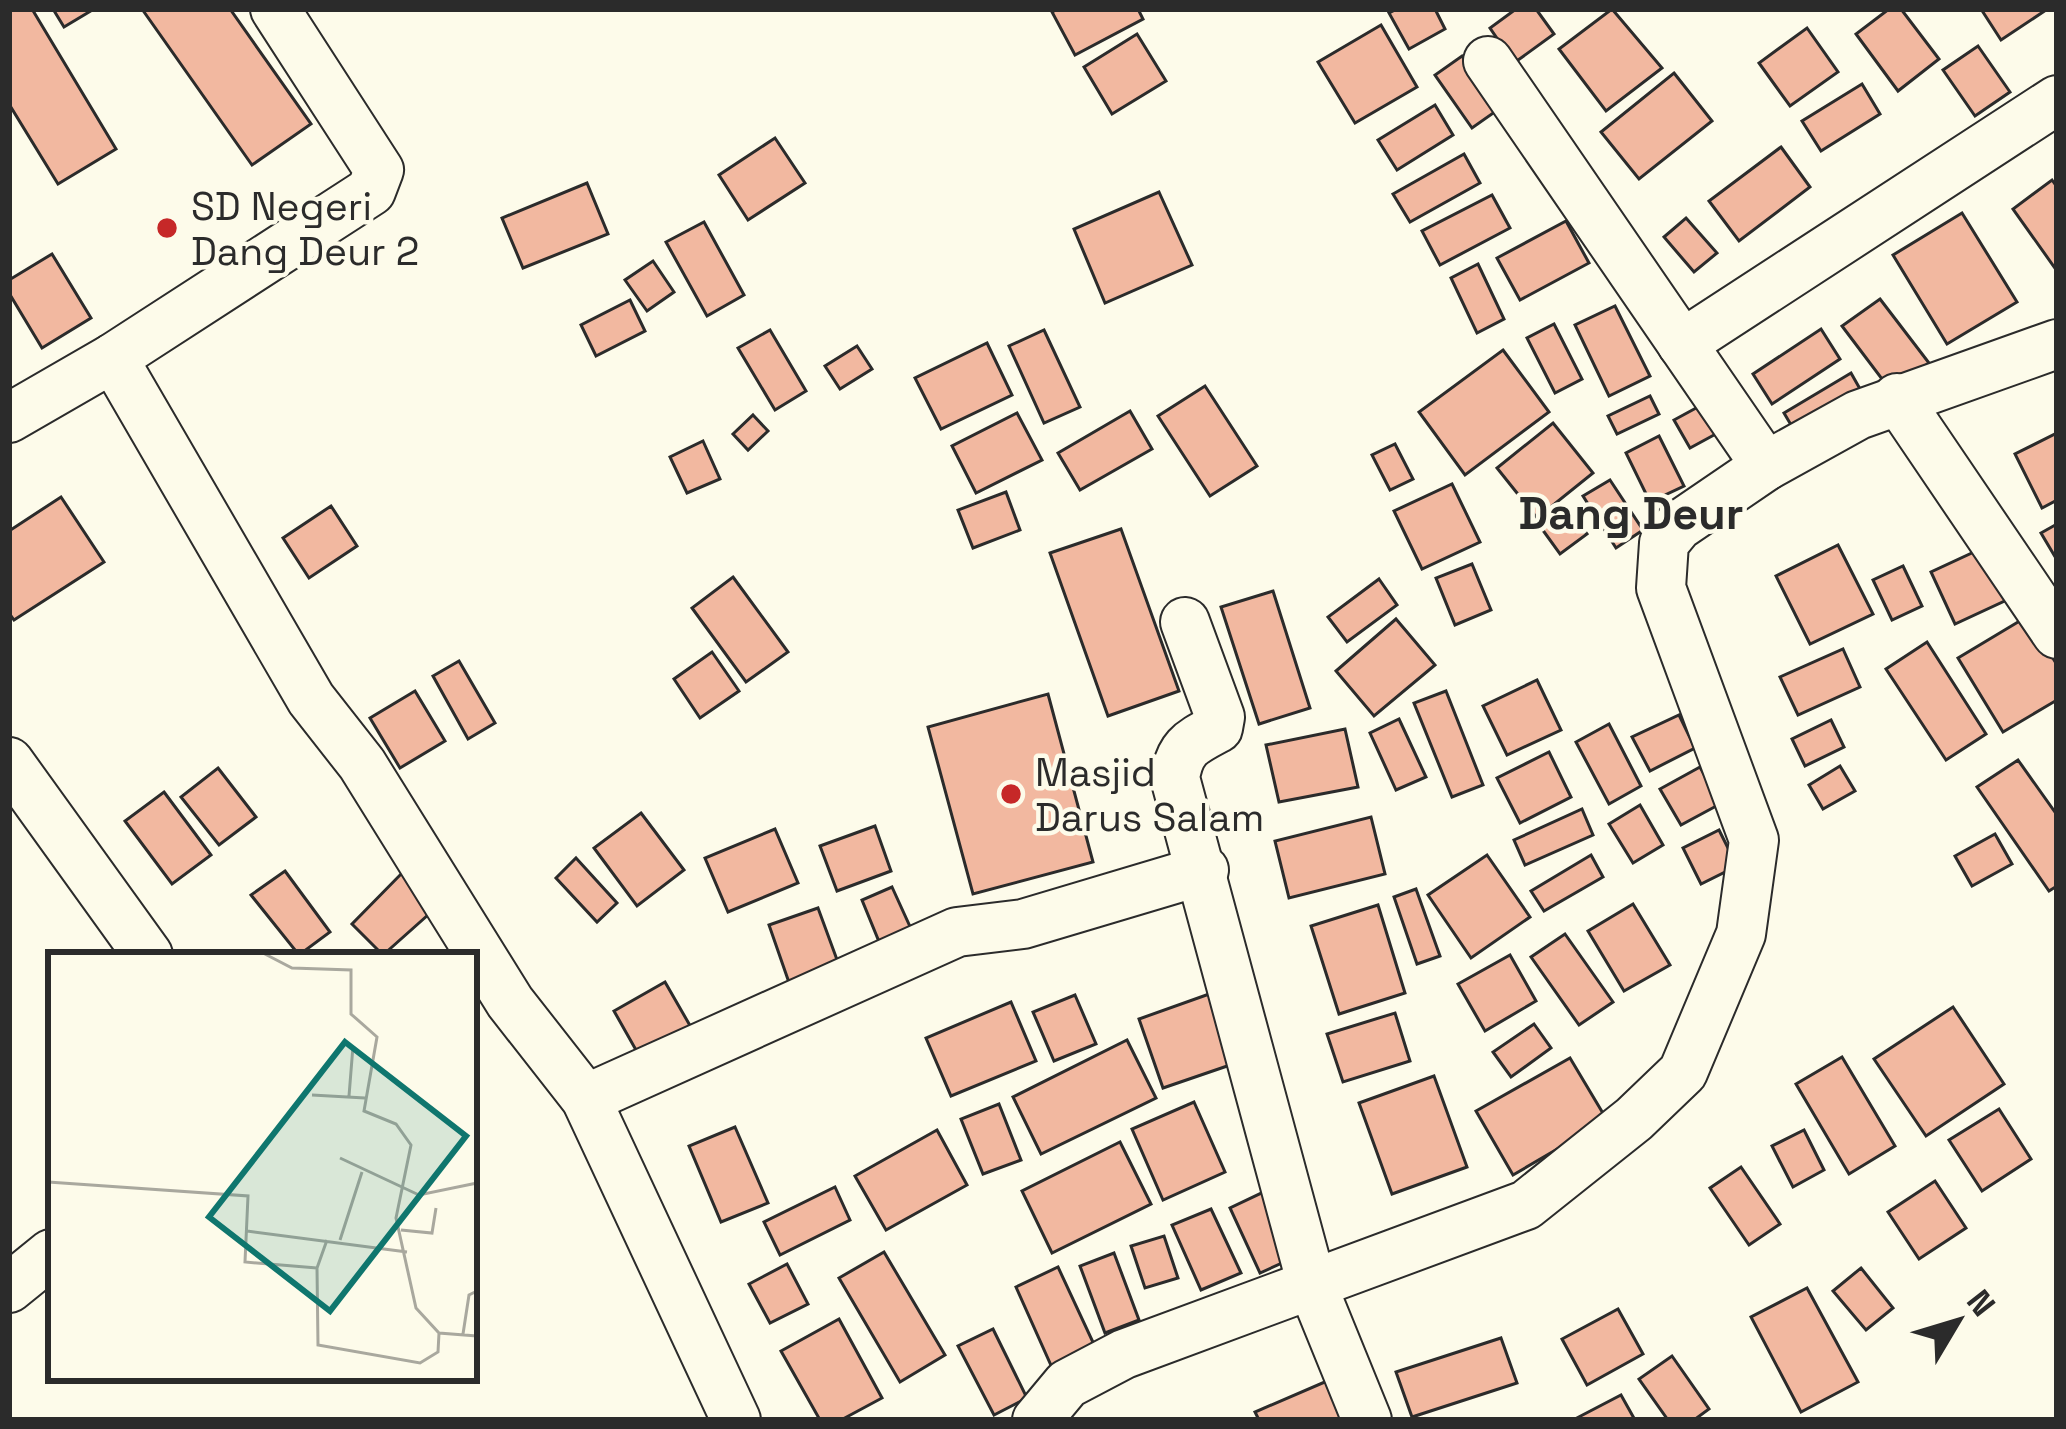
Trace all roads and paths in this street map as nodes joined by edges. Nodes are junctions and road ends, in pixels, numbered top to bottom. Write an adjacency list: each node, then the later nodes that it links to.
1 (275, 9): 6 (street)
2 (1488, 61): 4 (street)
3 (2057, 100): 4 (street)
4 (1682, 344): 9 (street)
5 (2057, 344): 7 (street)
6 (113, 358): 8 (street); 15 (street)
7 (1897, 398): 9 (street); 11 (street)
8 (9, 418)
9 (1766, 466): 20 (street)
10 (1185, 622): 13 (street)
11 (2057, 634)
12 (9, 762): 14 (street)
13 (1204, 870): 18 (street); 20 (street)
14 (146, 952)
15 (461, 952)
16 (477, 983): 17 (street)
17 (492, 1012): 18 (street)
18 (586, 1100): 22 (street)
19 (48, 1256): 21 (street)
20 (1312, 1286): 23 (street); 24 (street)
21 (9, 1288)
22 (736, 1420)
23 (1037, 1420)
24 (1367, 1420)

